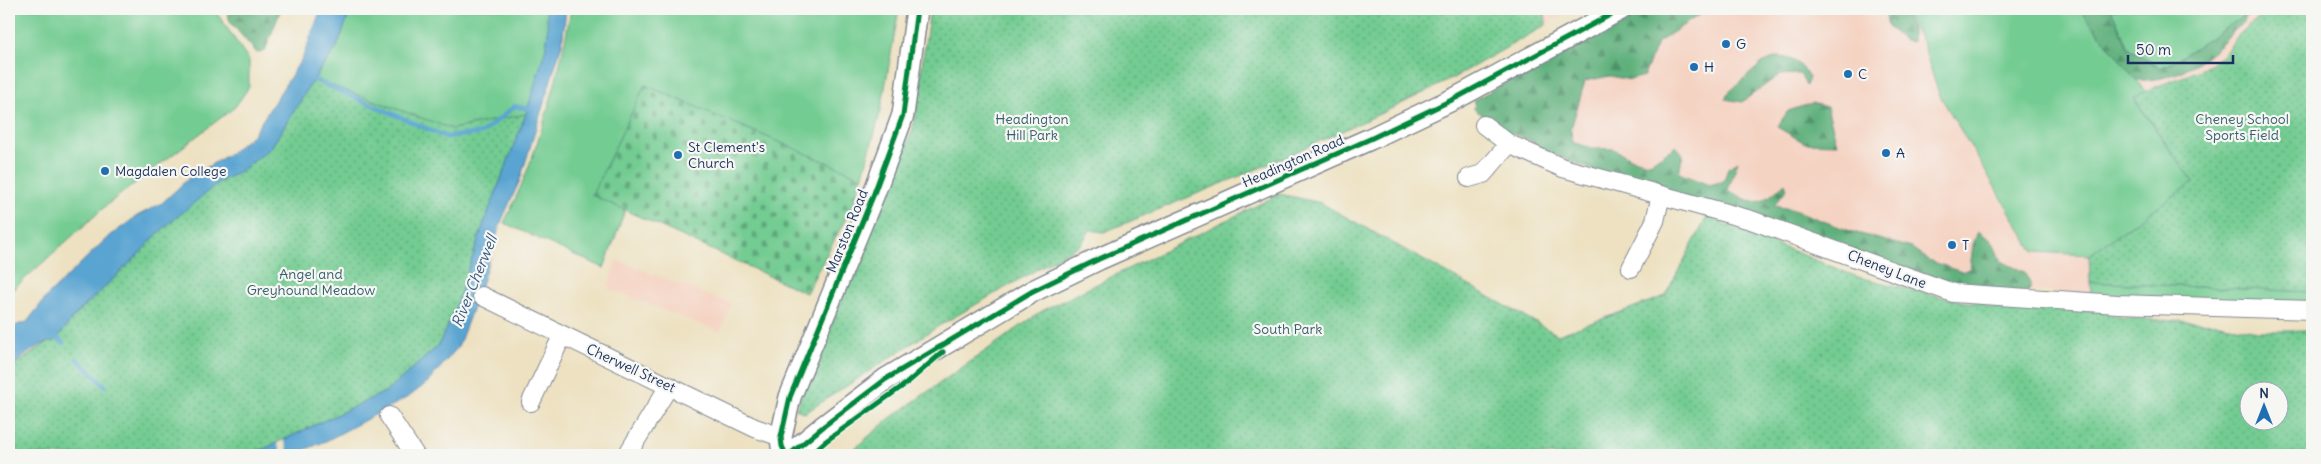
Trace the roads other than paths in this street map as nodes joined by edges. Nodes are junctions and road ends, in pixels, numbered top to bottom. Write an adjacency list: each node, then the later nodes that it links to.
1 (917, 9): 15 (main road, Marston Road)
2 (1621, 9): 10 (main road, Headington Road)
3 (1484, 125): 4 (street, Cheney Lane)
4 (1509, 144): 5 (street); 6 (street, Cheney Lane)
5 (1469, 178)
6 (1661, 195): 7 (street); 9 (street, Cheney Lane)
7 (1631, 268)
8 (482, 296): 11 (street, Cherwell Street)
9 (2312, 310)
10 (972, 328): 15 (main road, Headington Road); 18 (main road, Headington Road)
11 (562, 336): 12 (street, Cherwell Street); 13 (street)
12 (669, 386): 15 (street, Cherwell Street); 17 (street)
13 (531, 402)
14 (389, 416): 16 (street)
15 (785, 449)
16 (415, 455)
17 (627, 455)
18 (810, 455)

